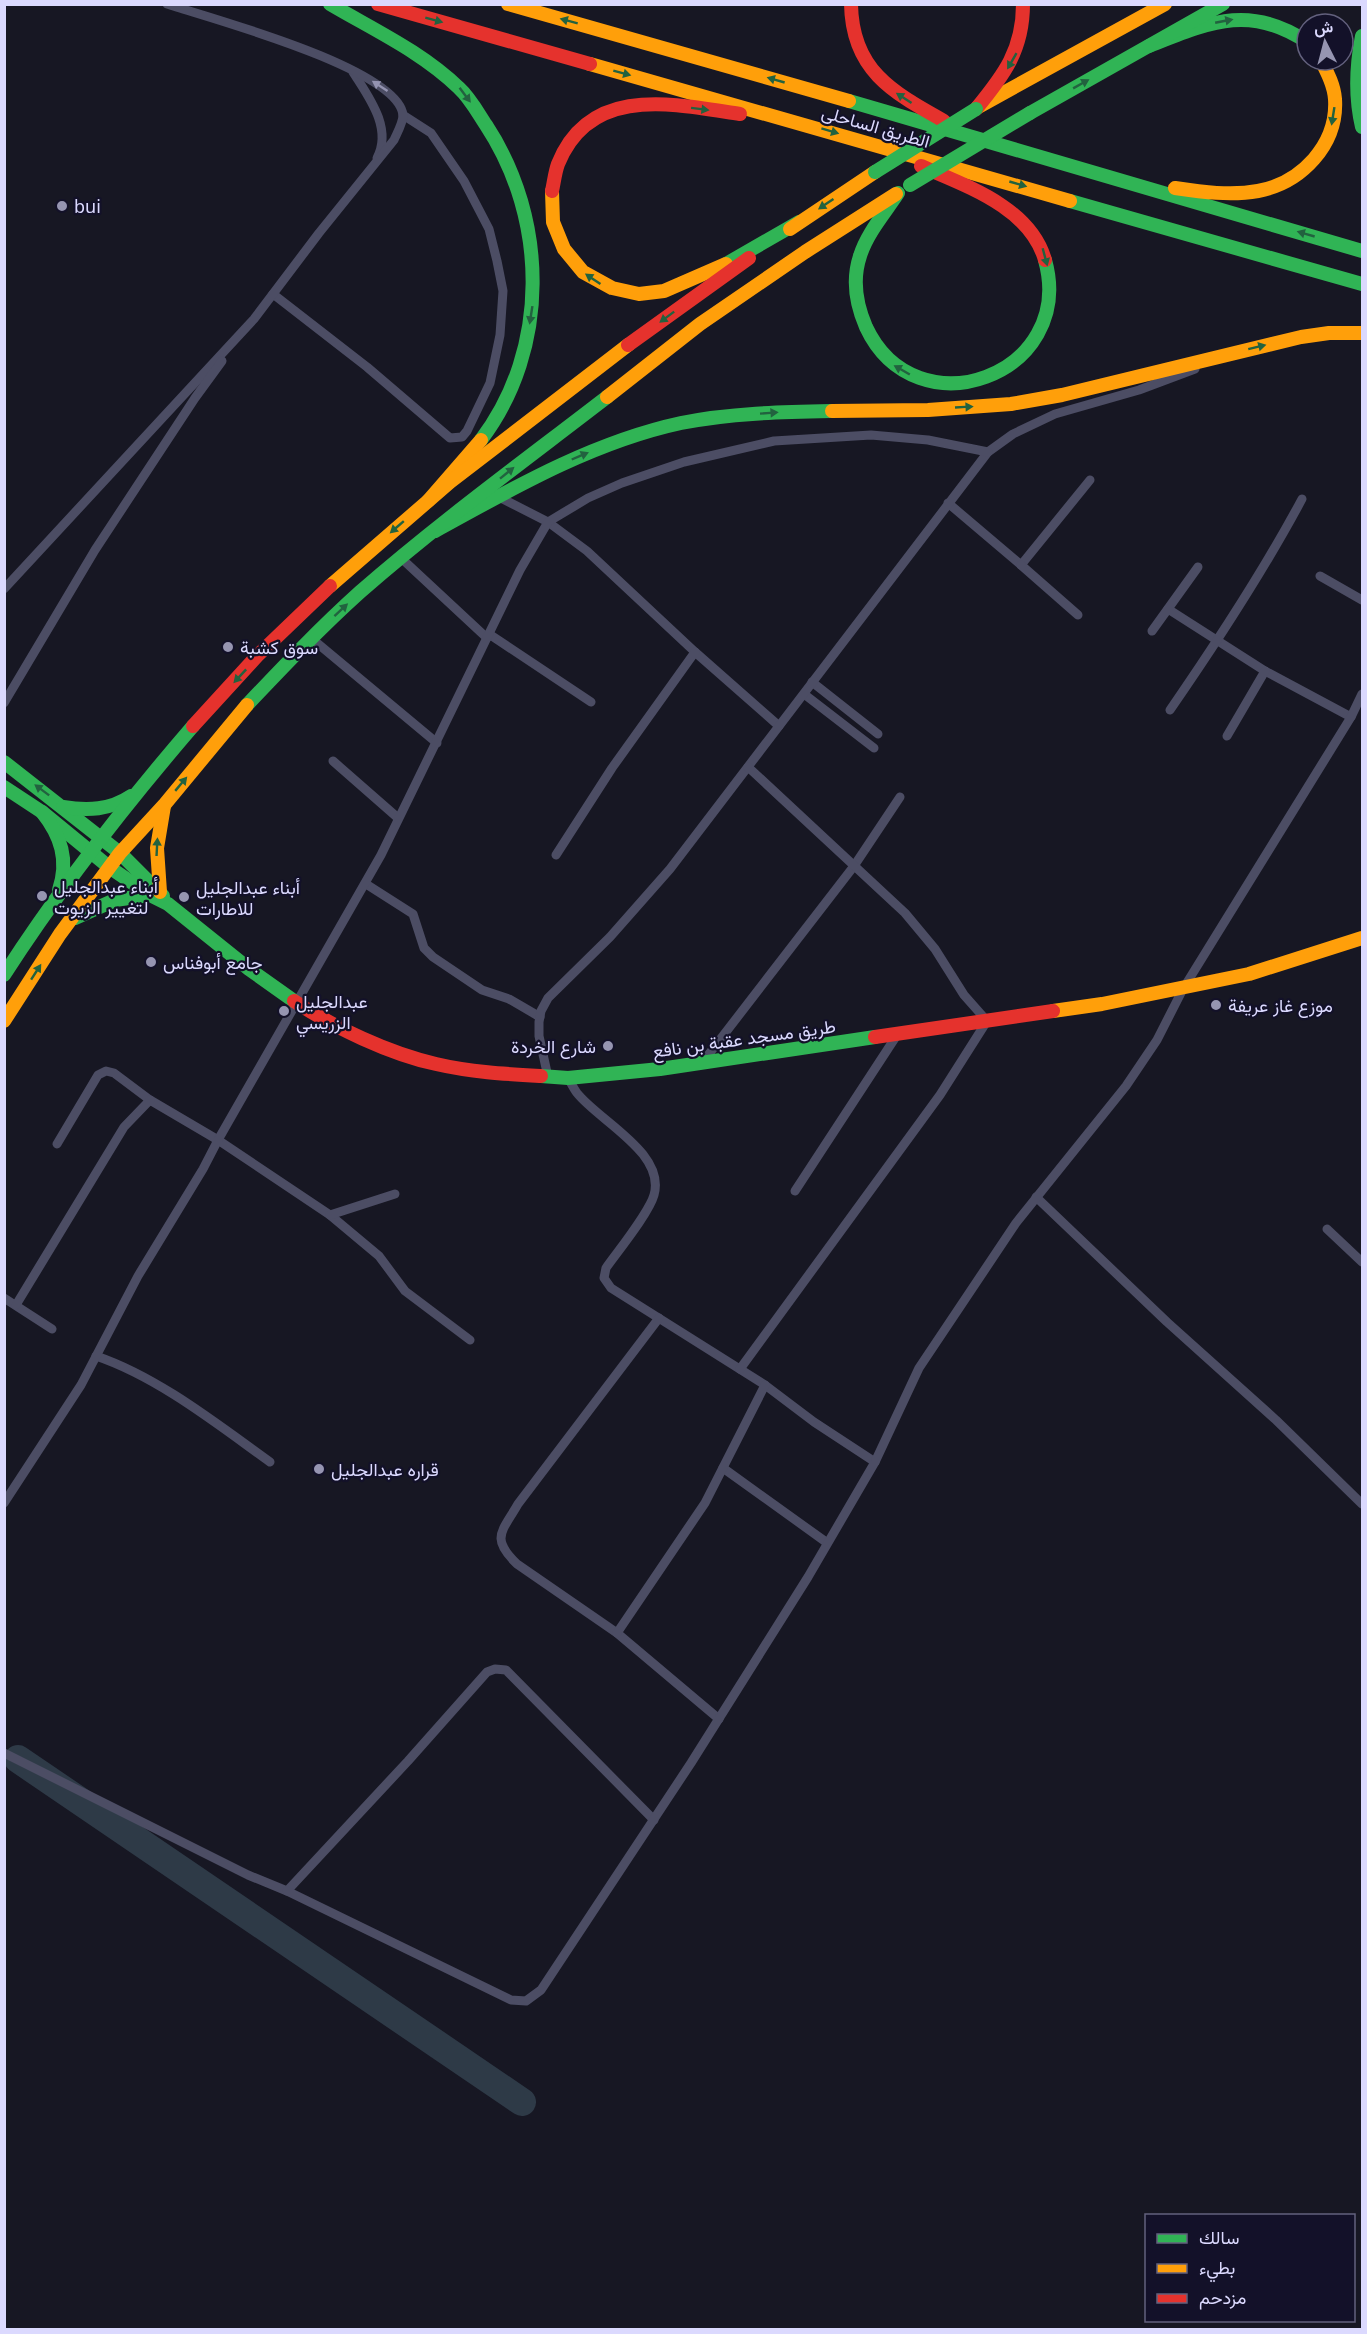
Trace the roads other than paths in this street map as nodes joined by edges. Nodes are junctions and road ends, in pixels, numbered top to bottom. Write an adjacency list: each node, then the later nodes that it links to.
1 (167, 4): 12 (street)
2 (330, 4): 34 (main road, one-way to 34)
3 (378, 4): 16 (main road, الطريق الساحلى, one-way to 16)
4 (508, 4): 18 (main road, الطريق الساحلى, one-way to 4)
5 (851, 4): 18 (main road, one-way to 5)
6 (1023, 4): 14 (main road, one-way to 14)
7 (1165, 4): 14 (main road)
8 (1223, 4): 11 (main road)
9 (1295, 32): 11 (main road, one-way to 9)
10 (1362, 36): 17 (main road)
11 (1149, 46): 22 (main road, one-way to 11, bridge)
12 (352, 70): 15 (street, one-way to 12); 20 (street)
13 (1328, 72): 21 (main road, one-way to 21)
14 (976, 109): 23 (main road, one-way to 23, bridge)
15 (403, 115): 20 (street); 26 (street)
16 (802, 123): 19 (main road, الطريق الساحلى, one-way to 19); 23 (main road, one-way to 16)
17 (1362, 127)
18 (974, 137): 21 (main road, الطريق الساحلى)
19 (879, 146): 22 (main road, one-way to 22); 25 (main road, الطريق الساحلى, one-way to 25)
20 (372, 168): 26 (street)
21 (1112, 178): 24 (main road, الطريق الساحلى, one-way to 21)
22 (904, 189): 37 (main road, one-way to 22)
23 (799, 222): 34 (main road, one-way to 34)
24 (1362, 251)
25 (1362, 284)
26 (273, 294): 27 (street)
27 (254, 319): 42 (street); 56 (street)
28 (1362, 333): 29 (main road, one-way to 28)
29 (1222, 357): 30 (street); 32 (main road, one-way to 29)
30 (988, 452): 35 (street); 36 (street)
31 (1090, 480): 39 (street)
32 (497, 496): 36 (street); 37 (main road)
33 (1302, 499): 49 (street)
34 (428, 501): 68 (main road, one-way to 68)
35 (948, 504): 39 (street); 52 (street)
36 (548, 522): 47 (street); 50 (street)
37 (435, 531): 38 (main road)
38 (401, 558): 47 (street); 48 (main road, one-way to 38)
39 (1021, 565): 45 (street)
40 (1198, 567): 44 (street)
41 (1320, 576): 43 (street)
42 (4, 589)
43 (1362, 600)
44 (1168, 609): 46 (street); 49 (street)
45 (1078, 615)
46 (1152, 631)
47 (488, 636): 55 (street); 62 (street)
48 (311, 638): 62 (street); 70 (main road, one-way to 48)
49 (1218, 641): 51 (street); 57 (street)
50 (694, 652): 59 (street); 77 (street)
51 (1265, 671): 58 (street); 61 (street)
52 (812, 682): 53 (street); 60 (street)
53 (804, 694): 59 (street); 63 (street)
54 (1362, 694): 58 (street)
55 (591, 702)
56 (4, 703)
57 (1170, 710)
58 (1351, 717): 86 (street)
59 (779, 726): 66 (street)
60 (878, 734)
61 (1227, 736)
62 (437, 743): 73 (street)
63 (874, 748)
64 (333, 761): 73 (street)
65 (4, 762): 71 (main road, طريق مسجد عقبة بن نافع, one-way to 65)
66 (748, 767): 78 (street); 88 (street)
67 (4, 787): 72 (main road, طريق مسجد عقبة بن نافع)
68 (140, 789): 71 (main road); 74 (main road)
69 (900, 797): 78 (street)
70 (165, 804): 76 (main road); 81 (main road, one-way to 70)
71 (63, 807): 74 (main road, طريق مسجد عقبة بن نافع)
72 (42, 812): 75 (main road, طريق مسجد عقبة بن نافع); 82 (main road)
73 (398, 818): 80 (street)
74 (101, 839): 75 (main road); 76 (main road, طريق مسجد عقبة بن نافع)
75 (92, 852): 79 (main road, طريق مسجد عقبة بن نافع); 82 (main road)
76 (120, 853): 79 (main road); 81 (main road, طريق مسجد عقبة بن نافع)
77 (556, 855)
78 (854, 866): 90 (street); 92 (street)
79 (110, 867): 81 (main road, طريق مسجد عقبة بن نافع); 83 (main road)
80 (366, 884): 87 (street); 88 (street)
81 (155, 893): 83 (main road); 87 (main road, طريق مسجد عقبة بن نافع)
82 (56, 897): 85 (main road)
83 (72, 919): 89 (main road, one-way to 83)
84 (1362, 938): 86 (main road, طريق مسجد عقبة بن نافع)
85 (4, 975)
86 (1183, 989): 90 (main road, طريق مسجد عقبة بن نافع); 100 (street)
87 (297, 1003): 93 (main road, طريق مسجد عقبة بن نافع); 96 (street)
88 (540, 1017): 93 (street)
89 (4, 1021)
90 (987, 1021): 91 (main road, طريق مسجد عقبة بن نافع); 110 (street)
91 (897, 1035): 92 (main road, طريق مسجد عقبة بن نافع); 98 (street)
92 (702, 1063): 94 (main road, طريق مسجد عقبة بن نافع)
93 (548, 1077): 94 (main road, طريق مسجد عقبة بن نافع)
94 (568, 1077): 106 (street)
95 (150, 1100): 96 (street); 97 (street); 105 (street)
96 (218, 1140): 101 (street); 109 (street)
97 (57, 1144)
98 (795, 1191)
99 (395, 1194): 101 (street)
100 (1036, 1197): 113 (street); 116 (street)
101 (330, 1215): 108 (street)
102 (1327, 1229): 103 (street)
103 (1362, 1262)
104 (4, 1298): 105 (street)
105 (16, 1305): 107 (street)
106 (659, 1318): 110 (street); 118 (street)
107 (52, 1329)
108 (470, 1340)
109 (96, 1356): 112 (street); 115 (street)
110 (740, 1369): 111 (street)
111 (765, 1385): 113 (street); 114 (street)
112 (270, 1462)
113 (874, 1462): 117 (street)
114 (723, 1468): 117 (street); 118 (street)
115 (4, 1503)
116 (1362, 1504)
117 (826, 1542): 119 (street)
118 (617, 1633): 119 (street)
119 (719, 1719): 121 (street)
120 (4, 1753): 122 (street)
121 (654, 1820): 122 (street); 122 (street)
122 (287, 1891)

